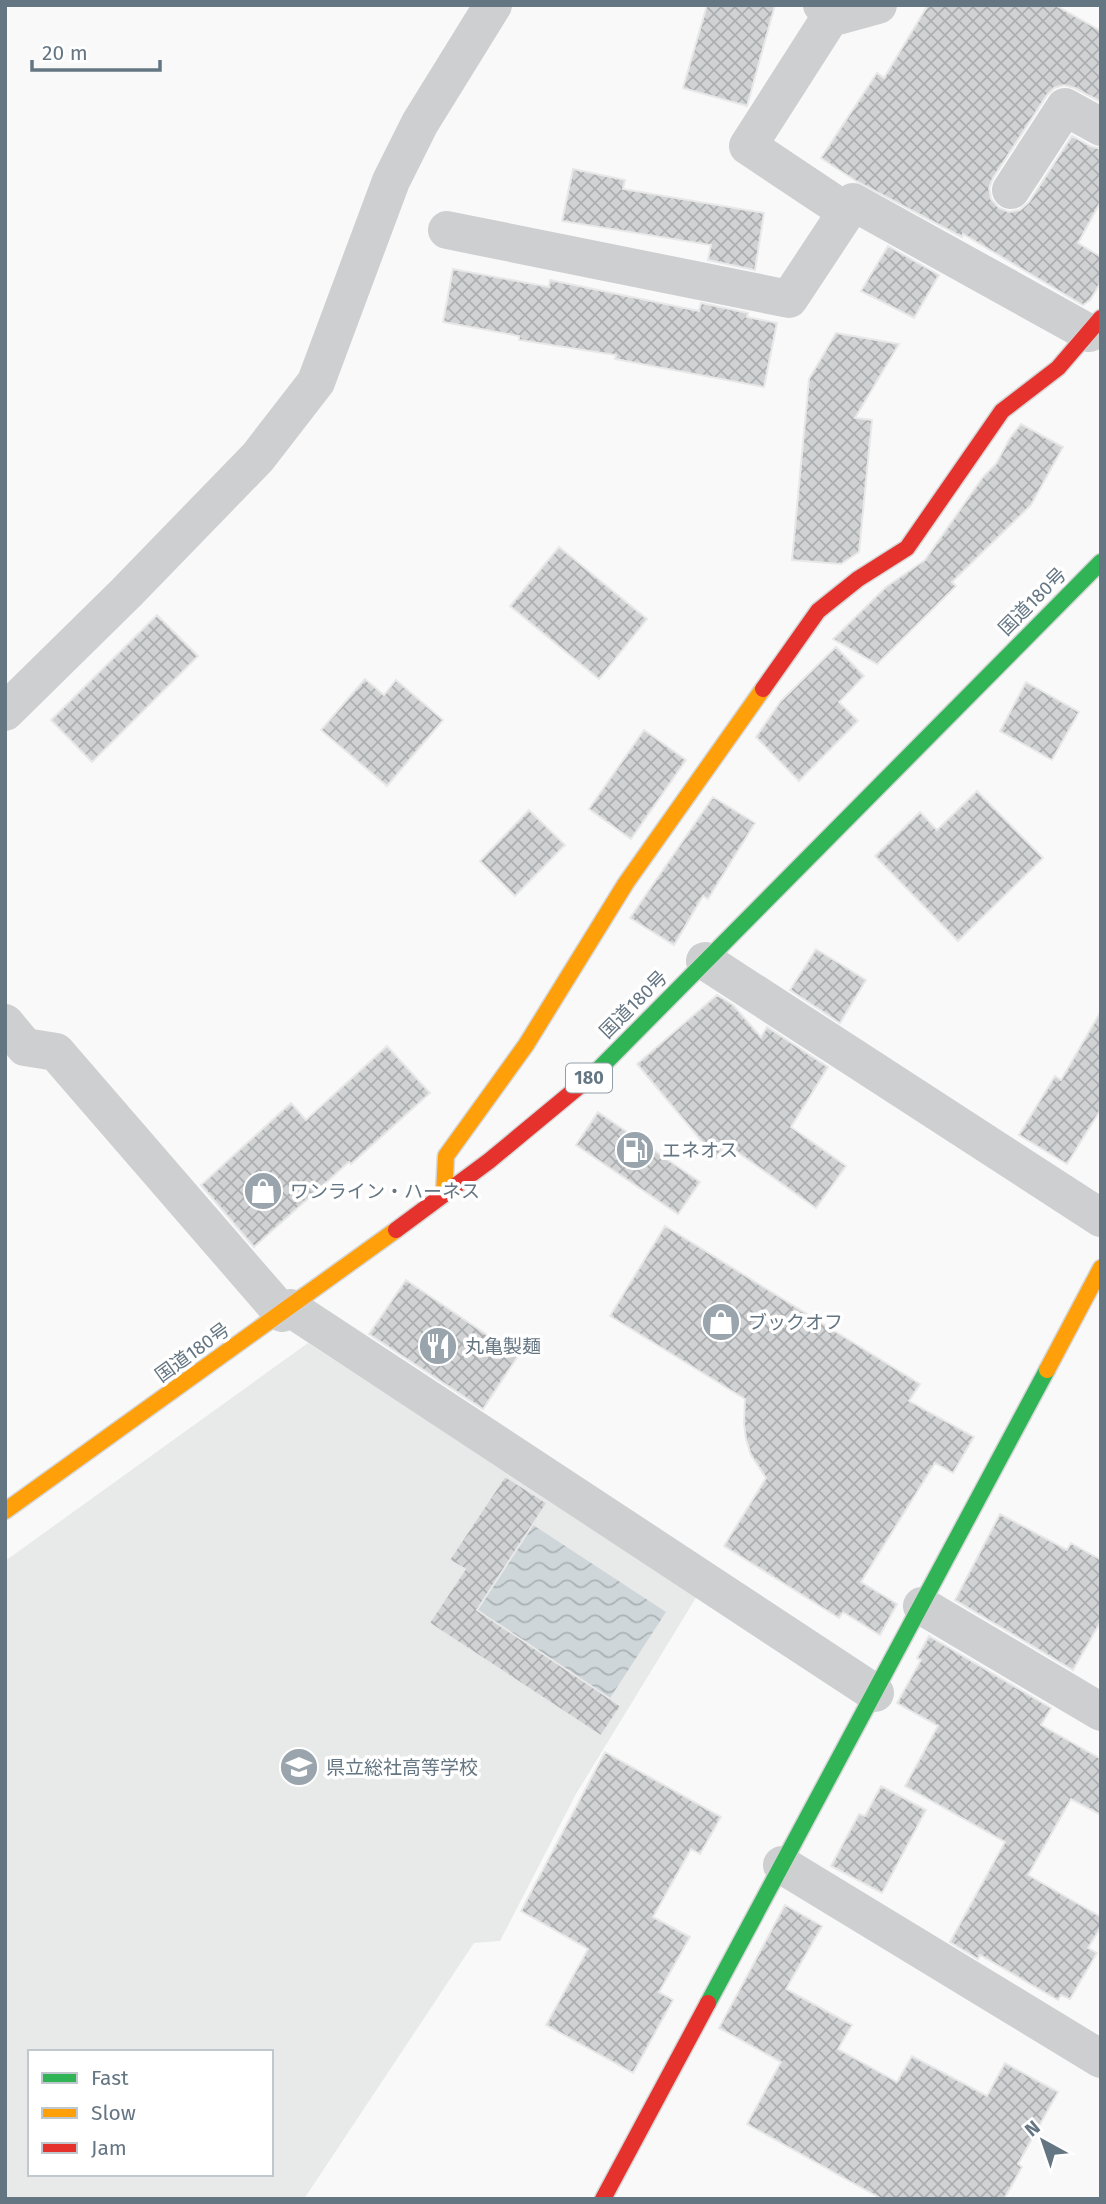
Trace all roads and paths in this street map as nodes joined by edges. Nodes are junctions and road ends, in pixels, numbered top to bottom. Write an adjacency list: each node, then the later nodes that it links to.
1 (493, 5): 10 (street)
2 (878, 5): 3 (street)
3 (827, 9): 6 (street)
4 (1101, 127): 5 (street)
5 (1011, 190)
6 (847, 212): 7 (street); 8 (street)
7 (447, 230)
8 (1095, 326): 13 (main road)
9 (1101, 562): 11 (main road, 国道180号 / 180)
10 (5, 712)
11 (705, 961): 13 (main road, 国道180号 / 180); 14 (street)
12 (5, 1023): 16 (street)
13 (444, 1194): 16 (main road, 国道180号 / 180)
14 (1101, 1217)
15 (1101, 1268): 18 (main road)
16 (286, 1311): 17 (main road, 国道180号 / 180); 19 (street)
17 (5, 1511)
18 (922, 1606): 19 (main road); 20 (street)
19 (875, 1693): 21 (main road)
20 (1101, 1712)
21 (782, 1865): 22 (street); 23 (main road)
22 (1101, 2059)
23 (603, 2199)

